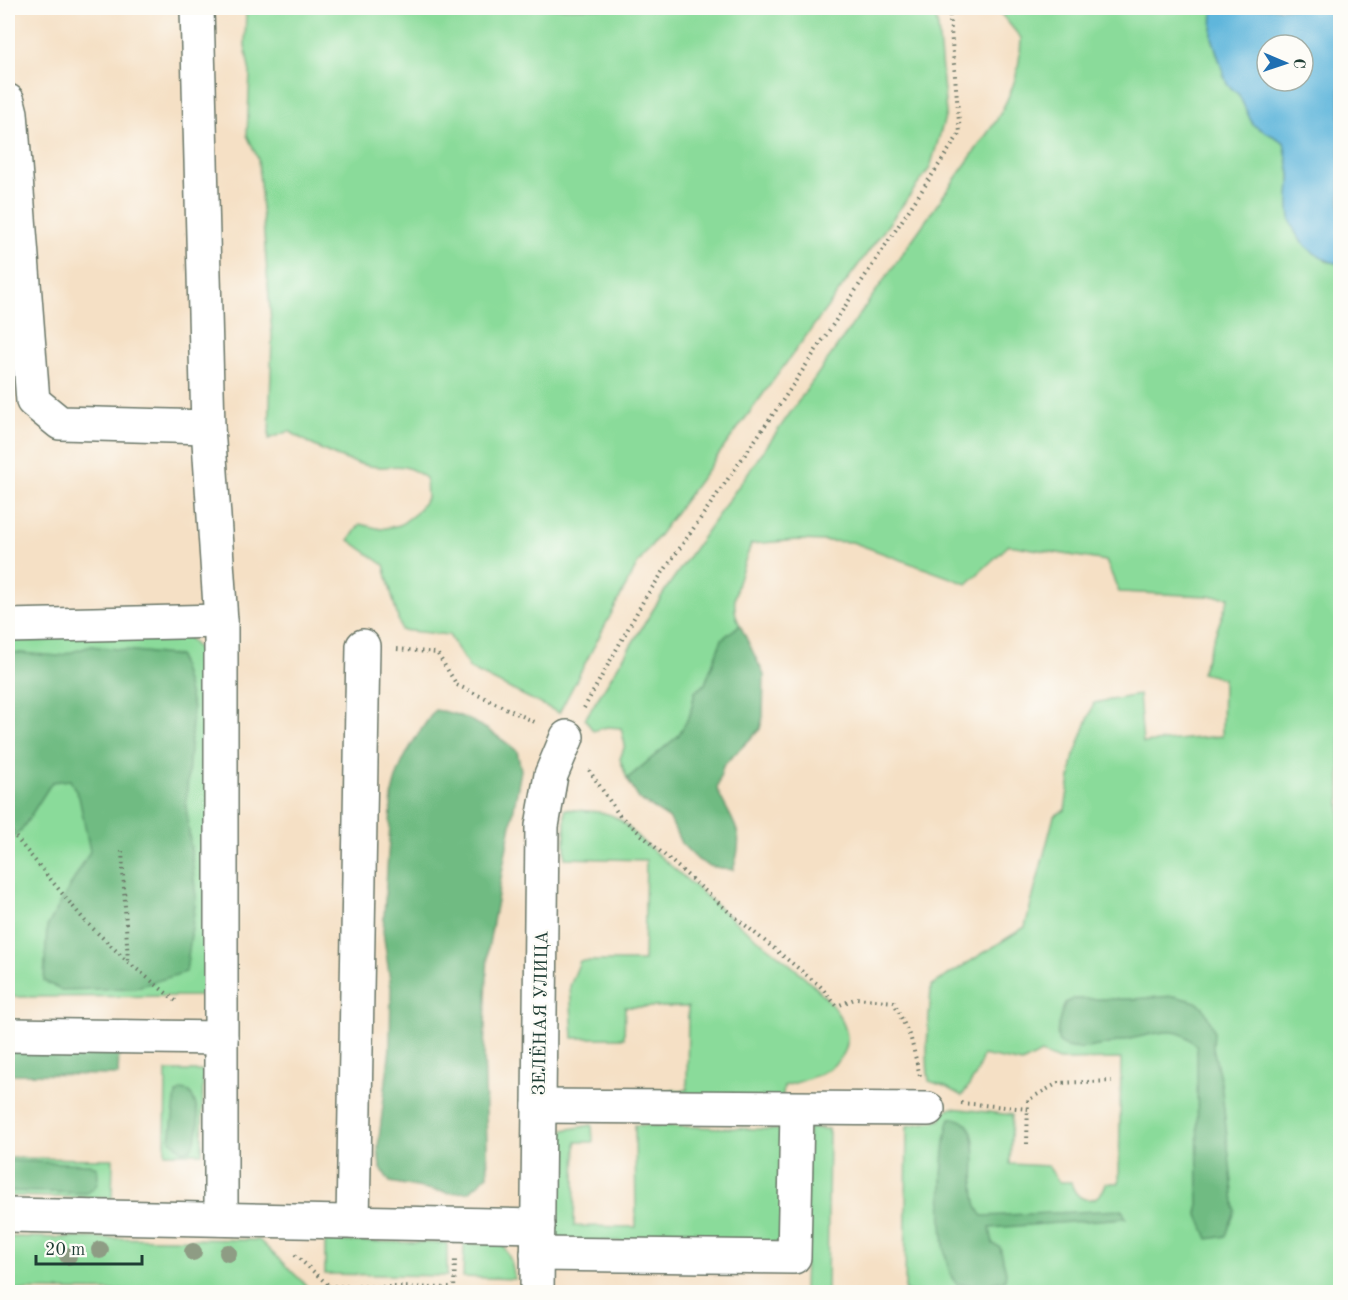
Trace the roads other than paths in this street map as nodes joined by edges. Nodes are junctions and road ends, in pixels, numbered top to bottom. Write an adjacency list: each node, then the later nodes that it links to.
1 (197, 8): 4 (street)
2 (8, 101): 3 (street)
3 (20, 400): 4 (street)
4 (208, 428): 5 (street)
5 (221, 621): 6 (street); 10 (street)
6 (8, 626)
7 (363, 646): 16 (street)
8 (567, 737): 11 (street, ЗЕЛЁНАЯ УЛИЦА)
9 (8, 1035): 10 (street)
10 (221, 1038): 15 (street)
11 (539, 1106): 13 (street); 17 (street, ЗЕЛЁНАЯ УЛИЦА)
12 (928, 1109): 13 (street)
13 (797, 1110): 17 (street)
14 (8, 1215): 15 (street)
15 (221, 1219): 16 (street)
16 (353, 1222): 17 (street)
17 (538, 1240): 18 (street, ЗЕЛЁНАЯ УЛИЦА)
18 (537, 1293)

